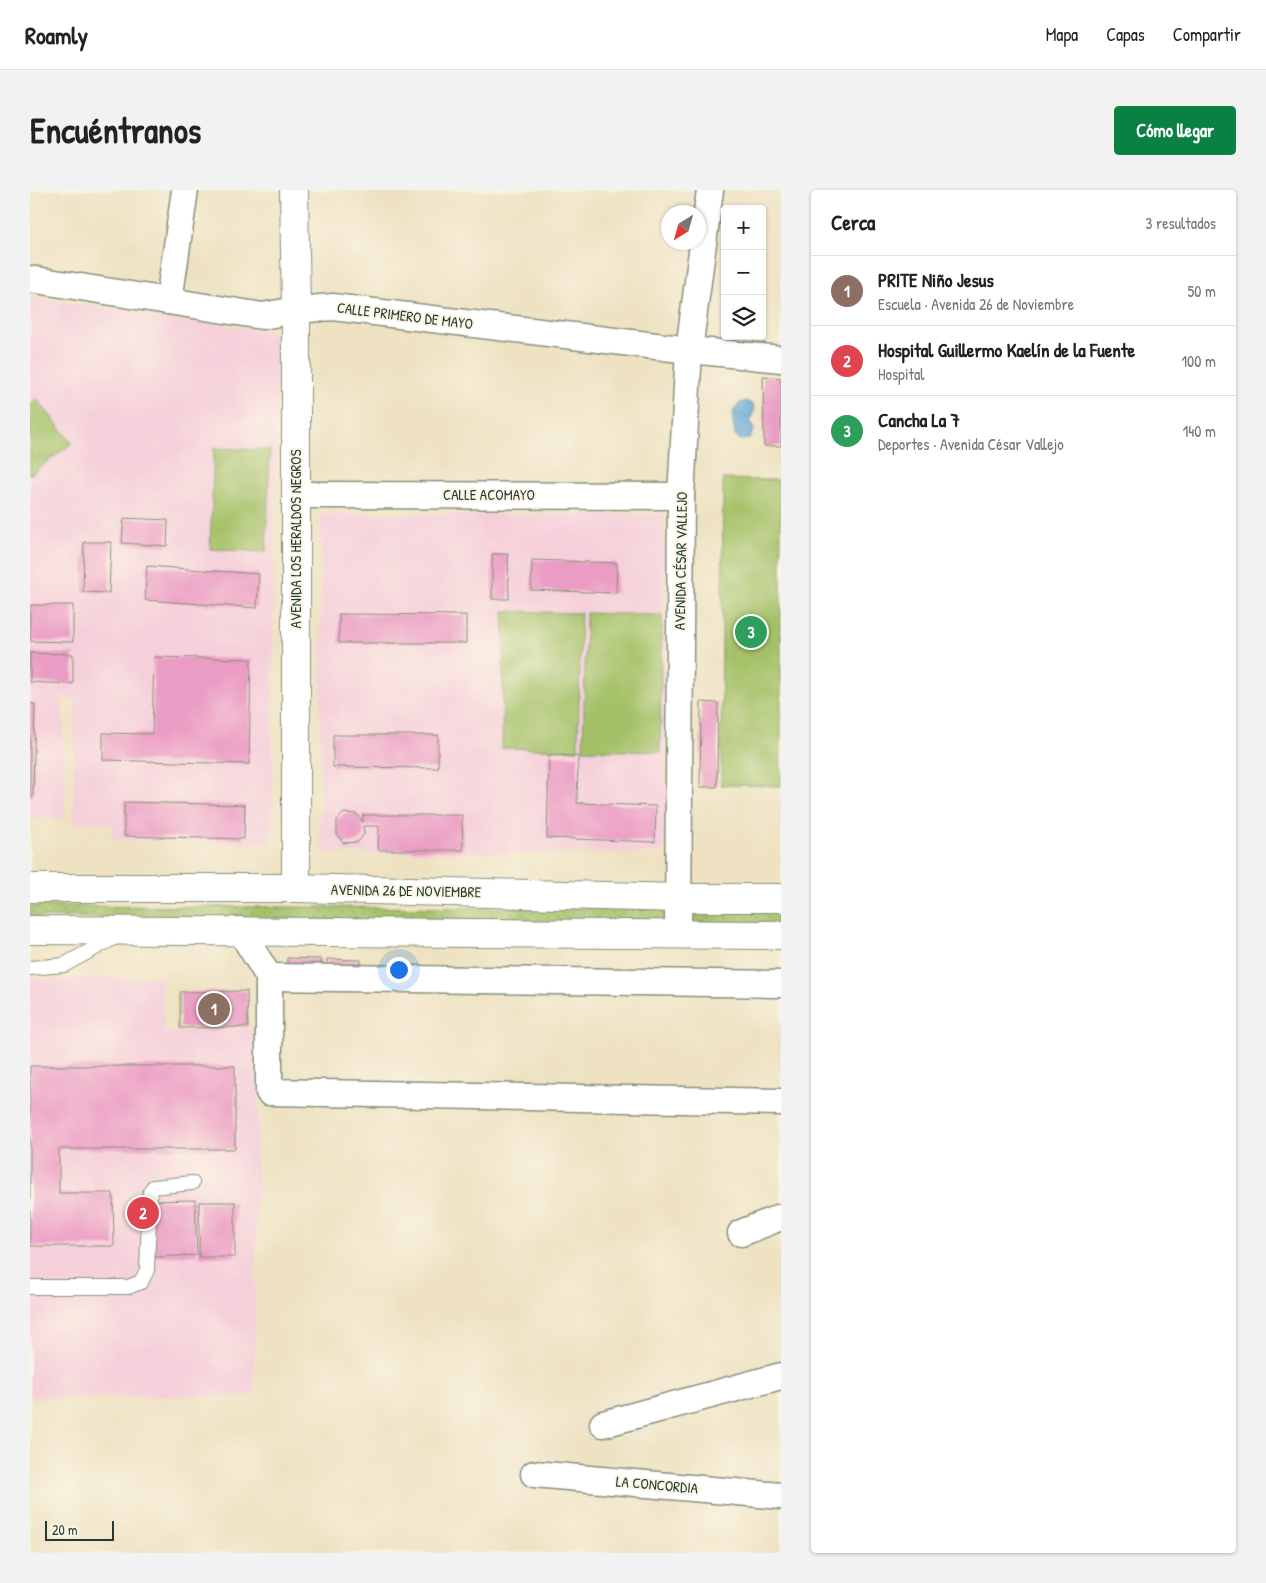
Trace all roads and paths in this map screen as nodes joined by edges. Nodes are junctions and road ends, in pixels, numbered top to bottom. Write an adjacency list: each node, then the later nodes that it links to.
1 (185, 190): 5 (street)
2 (294, 190): 6 (main road, AVENIDA LOS HERALDOS NEGROS)
3 (710, 190): 7 (street, AVENIDA CÉSAR VALLEJO)
4 (30, 279): 5 (street, CALLE PRIMERO DE MAYO)
5 (169, 301): 6 (street, CALLE PRIMERO DE MAYO)
6 (296, 310): 7 (street, CALLE PRIMERO DE MAYO); 9 (main road, AVENIDA LOS HERALDOS NEGROS)
7 (689, 350): 8 (street, CALLE PRIMERO DE MAYO); 10 (street, AVENIDA CÉSAR VALLEJO)
8 (781, 359)
9 (296, 495): 10 (street, CALLE ACOMAYO); 12 (main road, AVENIDA LOS HERALDOS NEGROS)
10 (681, 496): 13 (street, AVENIDA CÉSAR VALLEJO)
11 (30, 888): 12 (main road, AVENIDA 26 DE NOVIEMBRE)
12 (296, 888): 13 (main road, AVENIDA 26 DE NOVIEMBRE)
13 (679, 898): 14 (main road, AVENIDA 26 DE NOVIEMBRE); 18 (street, AVENIDA CÉSAR VALLEJO)
14 (781, 898)
15 (30, 930): 16 (main road)
16 (130, 930): 17 (main road); 20 (lane)
17 (240, 930): 18 (main road); 21 (street)
18 (678, 934): 19 (main road)
19 (781, 935)
20 (30, 968)
21 (269, 976): 22 (street); 23 (street)
22 (781, 984)
23 (781, 1102)
24 (192, 1183): 27 (lane)
25 (781, 1218): 26 (street)
26 (741, 1233)
27 (30, 1287)
28 (781, 1376): 29 (street)
29 (603, 1424)
30 (534, 1474): 31 (street, LA CONCORDIA)
31 (781, 1496)

